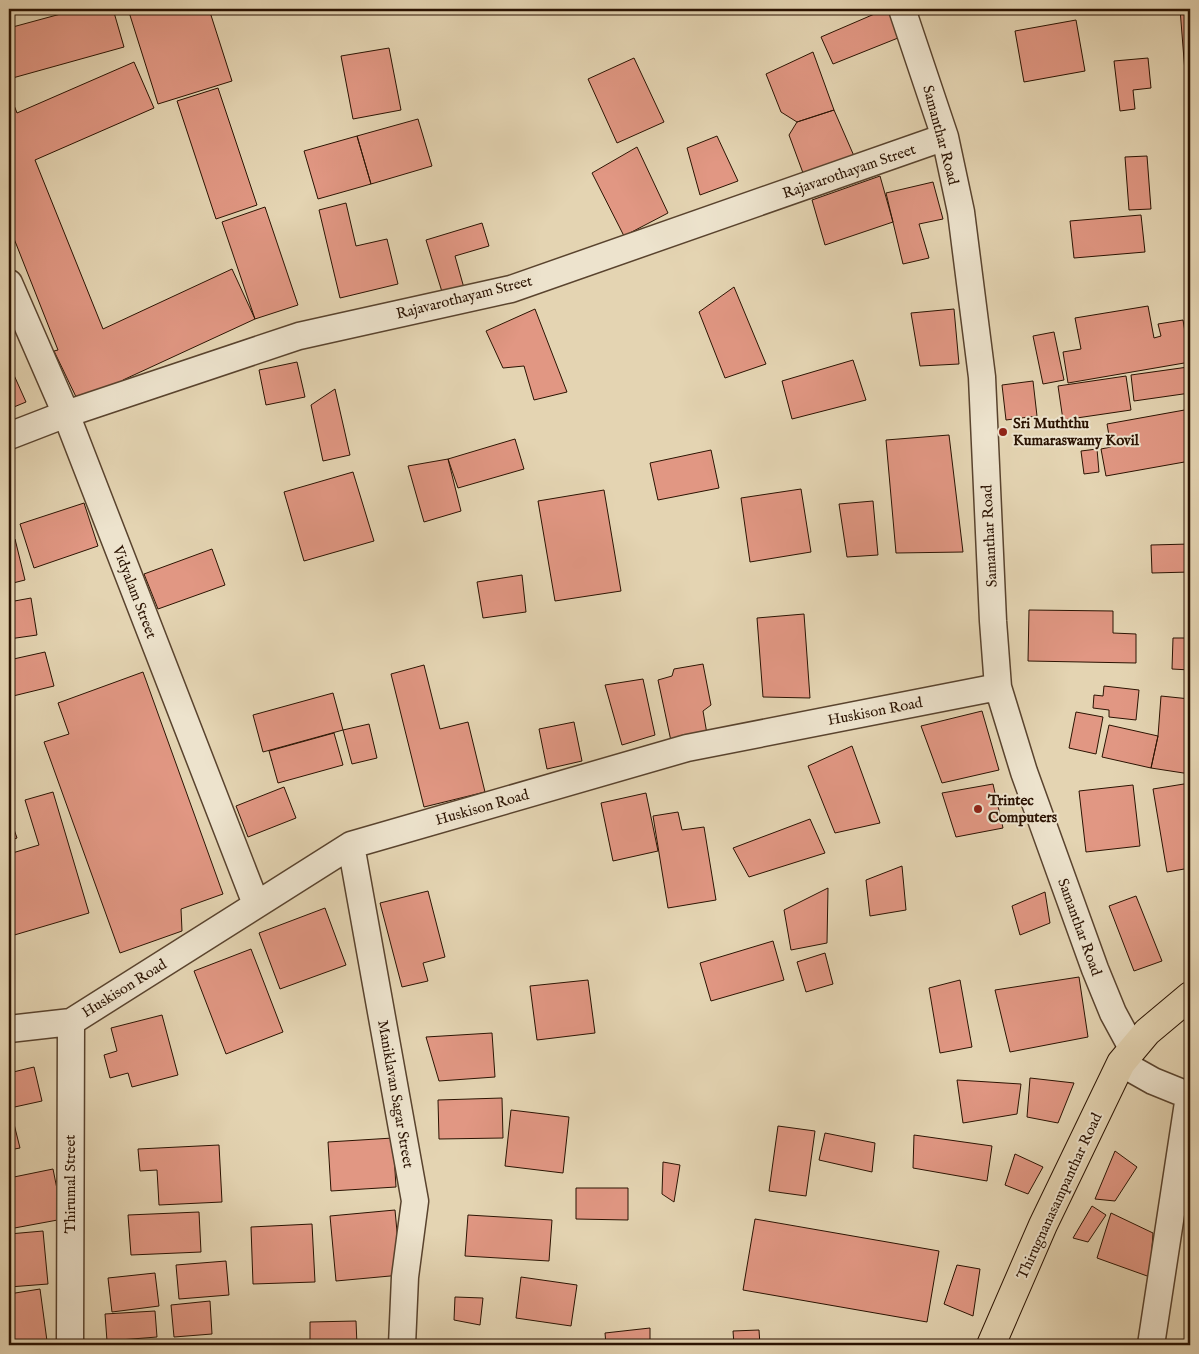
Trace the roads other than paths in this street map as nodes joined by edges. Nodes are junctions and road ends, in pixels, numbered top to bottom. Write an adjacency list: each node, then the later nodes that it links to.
1 (902, 9): 2 (street, Samanthar Road)
2 (945, 137): 4 (street, Rajavarothayam Street); 6 (street, Samanthar Road)
3 (9, 283): 4 (street, Vidyalam Street)
4 (66, 414): 5 (street, Rajavarothayam Street); 8 (street, Vidyalam Street)
5 (9, 436)
6 (998, 687): 7 (street, Huskison Road); 12 (street, Samanthar Road)
7 (351, 845): 8 (street, Huskison Road); 15 (street, Maniklavan Sagar Street)
8 (256, 904): 10 (street, Huskison Road)
9 (1190, 996): 12 (main road, Thirugnanasampanthar Road)
10 (70, 1022): 11 (street, Huskison Road); 14 (street, Thirumal Street)
11 (9, 1029)
12 (1127, 1056): 13 (street); 16 (main road, Thirugnanasampanthar Road)
13 (1189, 1096): 17 (street)
14 (70, 1345)
15 (402, 1345)
16 (991, 1345)
17 (1151, 1345)

